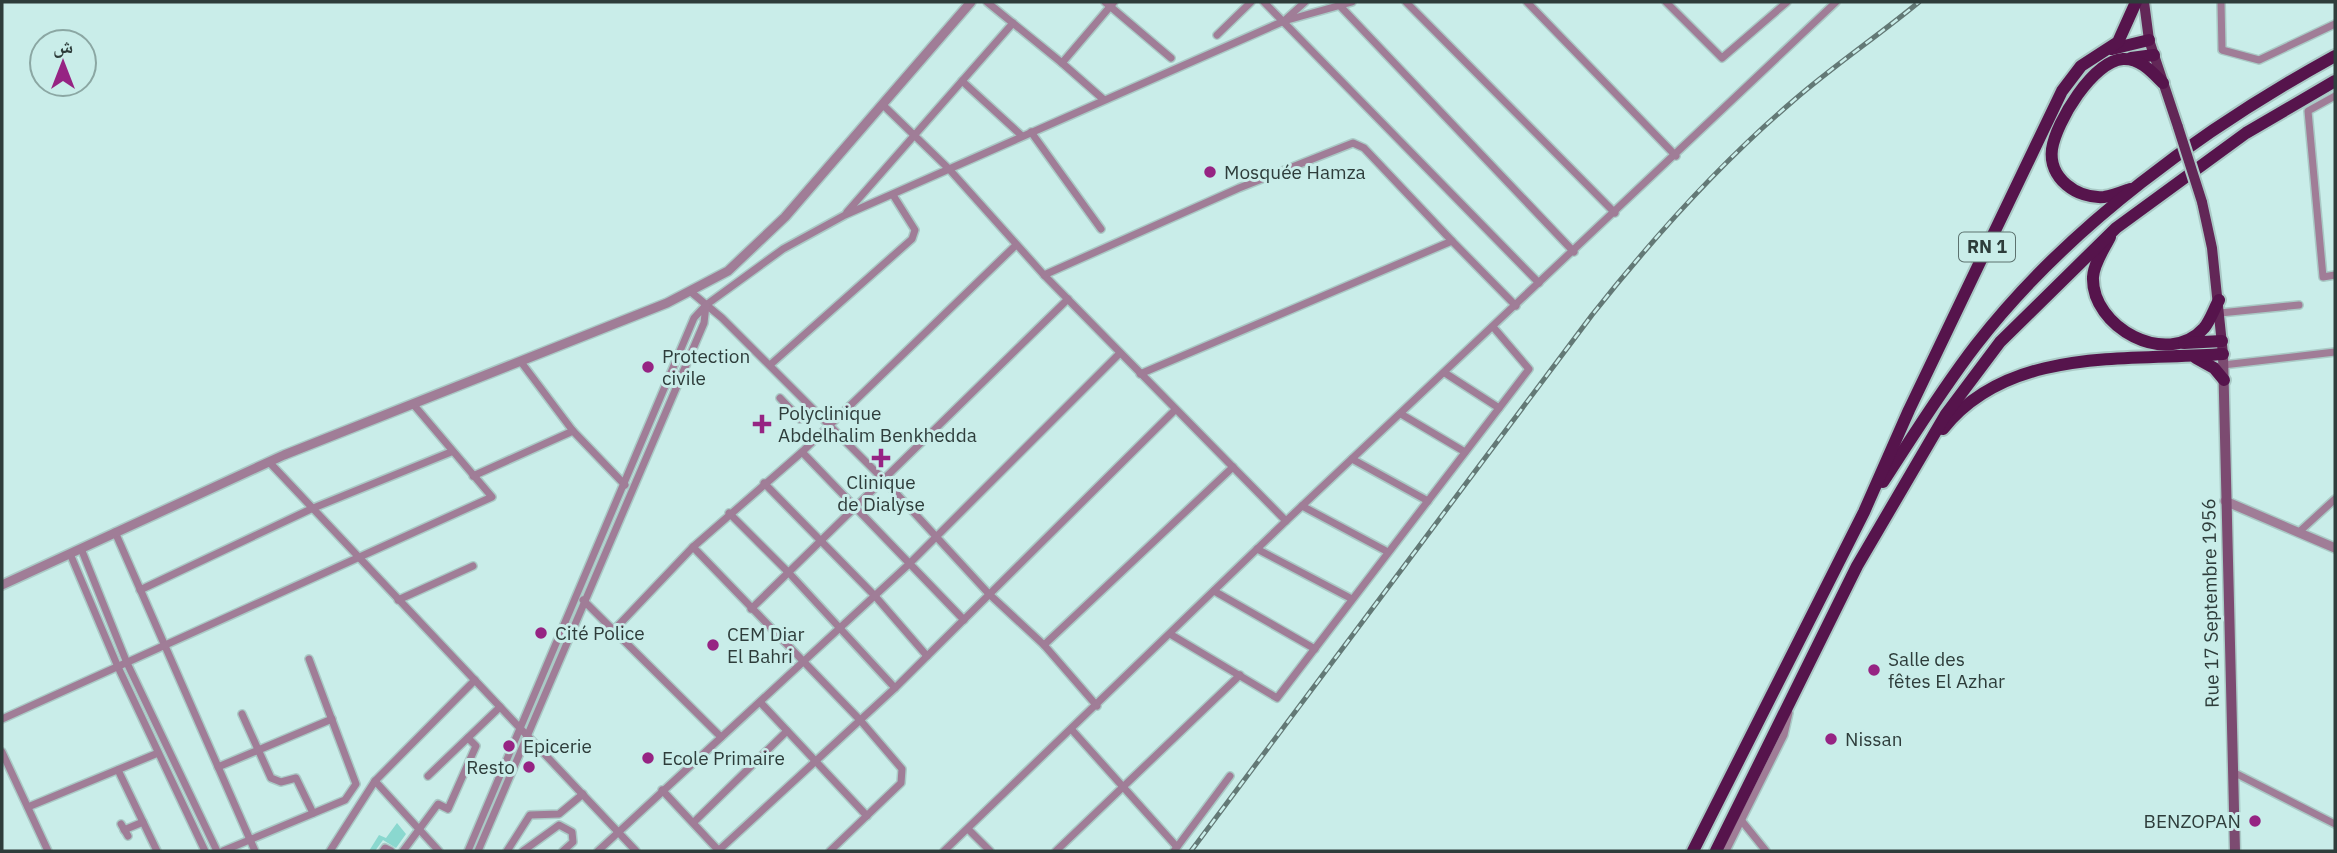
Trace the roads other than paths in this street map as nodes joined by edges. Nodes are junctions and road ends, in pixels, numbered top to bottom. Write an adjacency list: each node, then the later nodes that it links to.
1 (971, 2): 33 (street)
2 (987, 2): 18 (street)
3 (1251, 2): 20 (street)
4 (1264, 2): 17 (street)
5 (1305, 2): 17 (street)
6 (1352, 2): 16 (street)
7 (1406, 2): 41 (street)
8 (1528, 2): 37 (street)
9 (1666, 2): 10 (street)
10 (1787, 2)
11 (1836, 2): 37 (street)
12 (2136, 2): 22 (highway, RN 1)
13 (2144, 2): 21 (main road)
14 (2221, 2): 19 (street)
15 (1110, 3): 25 (street); 27 (street)
16 (1341, 7): 17 (street); 47 (street)
17 (1284, 21): 32 (street); 50 (street)
18 (1013, 23): 27 (street); 28 (street)
19 (2335, 24)
20 (1217, 35)
21 (2150, 40): 22 (highway); 23 (main road)
22 (2105, 51): 93 (highway, RN 1)
23 (2154, 55): 26 (highway); 30 (main road)
24 (2335, 56): 39 (highway)
25 (1171, 58)
26 (2123, 59): 30 (highway); 39 (highway)
27 (1062, 63): 32 (street)
28 (962, 81): 35 (street); 36 (street)
29 (2335, 81): 43 (highway)
30 (2163, 83): 56 (main road, bridge)
31 (2335, 96): 49 (street)
32 (1103, 99): 34 (street)
33 (884, 106): 36 (street); 51 (street)
34 (1031, 132): 35 (street); 44 (street)
35 (1022, 135): 38 (street)
36 (914, 136): 38 (street); 42 (street)
37 (1676, 156): 41 (street)
38 (949, 169): 40 (street); 46 (street)
39 (2137, 187): 93 (highway)
40 (893, 195): 42 (street); 64 (street)
41 (1615, 212): 47 (street)
42 (845, 215): 53 (street)
43 (2116, 228): 58 (highway); 80 (highway)
44 (1101, 229)
45 (1452, 241): 48 (street); 55 (street); 66 (street)
46 (1016, 244): 48 (street); 74 (street)
47 (1574, 252): 50 (street)
48 (1044, 275): 52 (street)
49 (2335, 275)
50 (1539, 284): 55 (street)
51 (691, 292): 53 (street); 63 (street)
52 (1068, 299): 60 (street); 84 (street)
53 (706, 305): 64 (street); 86 (street); 118 (street)
54 (2299, 305): 56 (street)
55 (1516, 306): 57 (street)
56 (2220, 307): 58 (highway); 61 (main road)
57 (1494, 328): 65 (street); 71 (street)
58 (2175, 344): 61 (highway)
59 (2335, 352): 61 (street)
60 (1120, 353): 66 (street); 98 (street)
61 (2223, 353): 62 (highway); 67 (main road, Rue 17 Septembre 1956)
62 (2192, 357): 67 (highway); 80 (highway)
63 (521, 362): 69 (street); 75 (street)
64 (770, 365): 70 (street)
65 (1445, 373): 71 (street); 73 (street)
66 (1140, 374): 72 (street)
67 (2224, 380): 89 (main road, Rue 17 Septembre 1956)
68 (780, 398): 70 (street)
69 (414, 404): 76 (street); 81 (street)
70 (811, 408): 74 (street)
71 (1499, 408): 78 (street)
72 (1175, 410): 82 (street); 114 (street)
73 (1401, 414): 78 (street); 79 (street)
74 (829, 424): 77 (street); 84 (street)
75 (573, 431): 83 (street); 86 (street)
76 (452, 452): 83 (street); 92 (street)
77 (802, 452): 85 (street); 91 (street)
78 (1465, 452): 88 (street)
79 (1352, 459): 88 (street); 90 (street)
80 (1919, 460): 135 (highway)
81 (270, 463): 92 (street); 96 (street)
82 (1233, 467): 95 (street); 124 (street)
83 (473, 476): 106 (street)
84 (883, 479): 91 (street); 98 (street)
85 (764, 483): 94 (street); 99 (street)
86 (625, 485): 113 (street)
87 (2335, 499): 97 (street)
88 (1428, 501): 104 (street)
89 (2225, 501): 97 (street); 155 (main road, Rue 17 Septembre 1956)
90 (1303, 506): 95 (street); 104 (street)
91 (857, 507): 99 (street); 107 (street)
92 (311, 509): 106 (street); 111 (street)
93 (1864, 512): 200 (highway, RN 1)
94 (729, 513): 100 (street); 109 (street)
95 (1286, 521): 102 (street)
96 (115, 531): 103 (street); 111 (street)
97 (2299, 531): 101 (street)
98 (936, 538): 107 (street); 114 (street)
99 (821, 542): 109 (street); 115 (street)
100 (693, 547): 119 (street); 122 (street)
101 (2335, 548)
102 (1257, 550): 112 (street); 117 (street)
103 (82, 551): 105 (street); 129 (street)
104 (1388, 552): 117 (street)
105 (71, 556): 110 (street); 131 (street)
106 (358, 559): 116 (street); 125 (street)
107 (908, 565): 115 (street); 120 (street)
108 (473, 566): 116 (street)
109 (789, 573): 119 (street); 121 (street)
110 (2, 585)
111 (140, 590): 125 (street)
112 (1214, 591): 123 (street); 126 (street)
113 (579, 593): 118 (street); 143 (street)
114 (989, 594): 120 (street); 124 (street)
115 (875, 596): 121 (street); 127 (street)
116 (398, 600): 133 (street)
117 (1352, 600): 126 (street)
118 (584, 602): 122 (street); 146 (street)
119 (751, 608): 130 (street)
120 (964, 620): 127 (street)
121 (840, 629): 130 (street); 134 (street)
122 (613, 631): 147 (street)
123 (1170, 634): 132 (street); 137 (street)
124 (1044, 645): 137 (street)
125 (164, 647): 129 (street); 153 (street)
126 (1315, 649): 132 (street)
127 (927, 656): 134 (street)
128 (309, 659): 141 (street)
129 (127, 663): 131 (street); 180 (street)
130 (804, 663): 136 (street); 142 (street)
131 (118, 667): 140 (street); 151 (street)
132 (1240, 675): 159 (street)
133 (475, 680): 138 (street); 158 (street)
134 (895, 688): 142 (street)
135 (1791, 698): 166 (street); 201 (highway)
136 (760, 702): 145 (street); 147 (street)
137 (1097, 706): 144 (street)
138 (500, 707): 143 (street); 148 (street)
139 (242, 714): 149 (street)
140 (2, 719)
141 (332, 719): 149 (street); 163 (street)
142 (860, 720): 152 (street); 165 (street)
143 (521, 728): 146 (street); 188 (street)
144 (1072, 730): 159 (street); 172 (street)
145 (787, 731): 152 (street); 168 (street)
146 (527, 735): 161 (street); 189 (street)
147 (721, 737): 160 (street)
148 (468, 738): 156 (street); 171 (street)
149 (259, 749): 153 (street); 163 (street)
150 (2, 752): 162 (street)
151 (158, 753): 154 (street); 179 (street)
152 (816, 760): 165 (street); 195 (street)
153 (218, 767): 175 (street)
154 (118, 770): 162 (street); 167 (street)
155 (2233, 772): 169 (street); 204 (main road, Rue 17 Septembre 1956)
156 (428, 776)
157 (1230, 776): 176 (street)
158 (375, 781): 171 (street); 183 (street)
159 (1123, 788): 176 (street); 199 (street)
160 (662, 790): 168 (street); 174 (street)
161 (583, 794): 164 (street); 174 (street)
162 (28, 807): 177 (street)
163 (313, 813): 175 (street)
164 (559, 814): 170 (street); 190 (street)
165 (867, 816): 196 (street)
166 (1741, 820): 202 (street); 203 (street)
167 (143, 822): 173 (street); 178 (street)
168 (694, 822): 195 (street)
169 (2335, 824)
170 (559, 825): 191 (street); 192 (street)
171 (418, 828): 186 (street); 187 (street)
172 (968, 829): 197 (street); 198 (street)
173 (124, 830)
174 (618, 832): 193 (street); 194 (street)
175 (250, 839): 181 (street); 182 (street)
176 (1176, 849)
177 (48, 851)
178 (157, 851)
179 (205, 851)
180 (217, 851)
181 (223, 851)
182 (255, 851)
183 (330, 851)
184 (383, 851): 185 (street)
185 (391, 851)
186 (403, 851)
187 (439, 851)
188 (468, 851)
189 (478, 851)
190 (507, 851)
191 (523, 851)
192 (563, 851)
193 (598, 851)
194 (636, 851)
195 (718, 851)
196 (830, 851)
197 (944, 851)
198 (990, 851)
199 (1056, 851)
200 (1693, 851)
201 (1716, 851)
202 (1726, 851)
203 (1766, 851)
204 (2235, 851)

